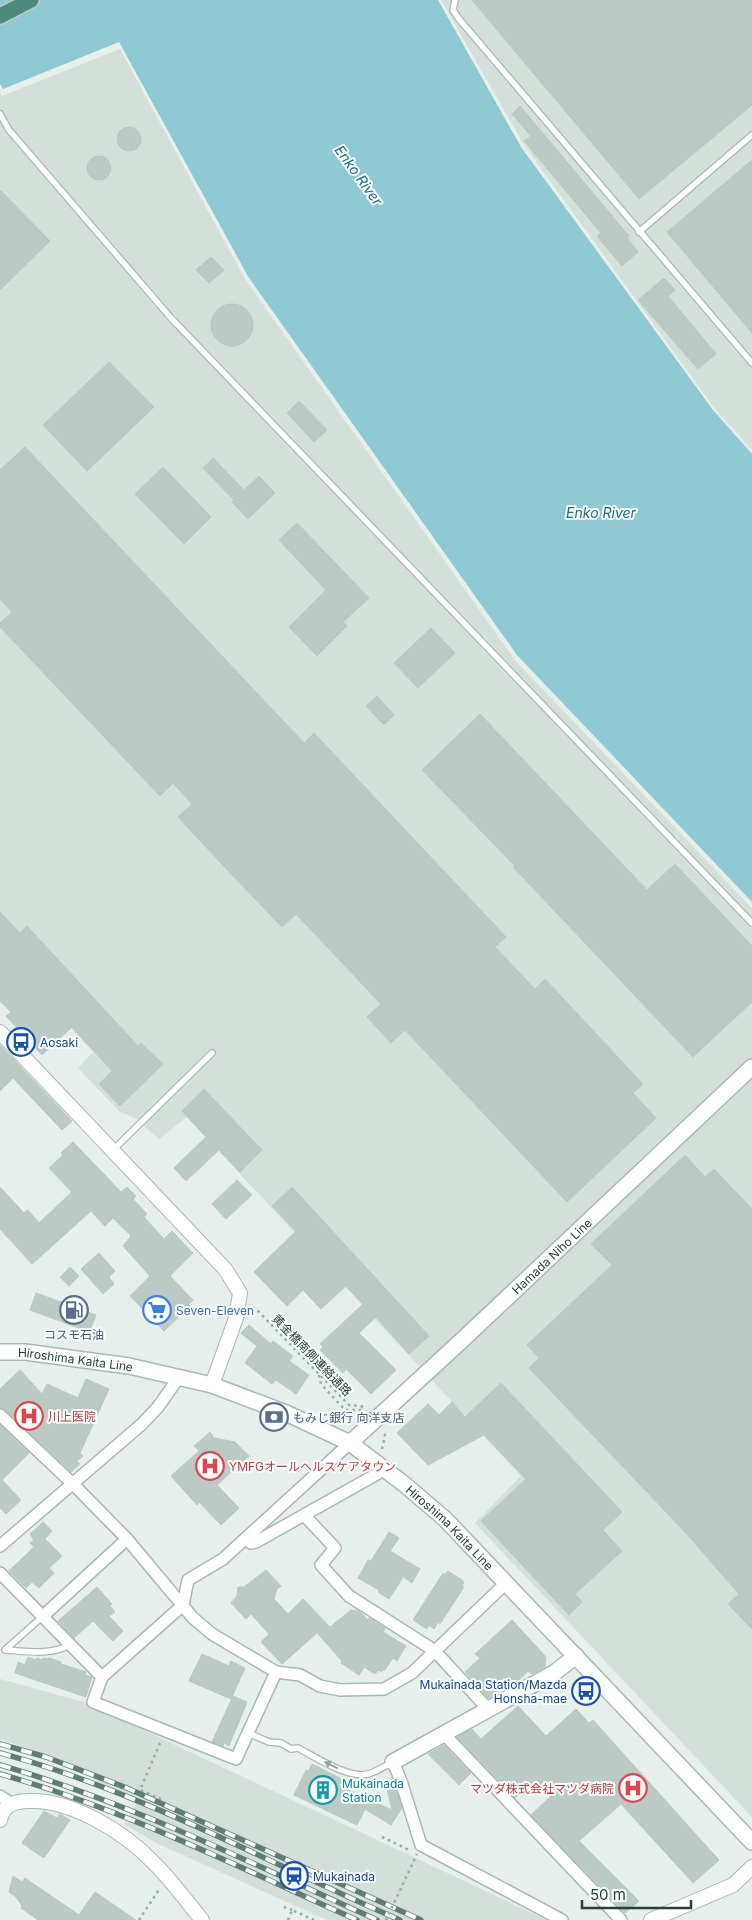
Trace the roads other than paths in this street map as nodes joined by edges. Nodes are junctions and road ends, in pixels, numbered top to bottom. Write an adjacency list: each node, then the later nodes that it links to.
1 (30, 0): 3 (highway)
2 (455, 0): 6 (lane)
3 (0, 16)
4 (0, 114): 8 (lane)
5 (752, 136): 6 (lane)
6 (639, 232): 7 (lane)
7 (752, 363)
8 (752, 922)
9 (0, 1032): 12 (street)
10 (212, 1053): 12 (lane)
11 (752, 1067): 17 (main road, Hamada Niho Line)
12 (113, 1150): 15 (street)
13 (0, 1352): 14 (main road, Hiroshima Kaita Line)
14 (179, 1377): 15 (main road, Hiroshima Kaita Line); 19 (street)
15 (212, 1385): 17 (main road, Hiroshima Kaita Line)
16 (0, 1415): 19 (street)
17 (350, 1444): 18 (main road, Hiroshima Kaita Line); 22 (street)
18 (384, 1470): 20 (street); 25 (main road, Hiroshima Kaita Line)
19 (73, 1484): 21 (street); 23 (street)
20 (305, 1516): 22 (street); 29 (street)
21 (127, 1539): 26 (street); 27 (street)
22 (246, 1539): 26 (street)
23 (0, 1546)
24 (0, 1573): 27 (street)
25 (506, 1583): 29 (street); 30 (main road, Hiroshima Kaita Line)
26 (183, 1605): 31 (street); 32 (street)
27 (42, 1617): 28 (street); 28 (lane)
28 (69, 1645): 32 (street)
29 (435, 1651): 31 (street); 33 (street)
30 (576, 1656): 33 (main road); 39 (main road, Hiroshima Kaita Line)
31 (276, 1672): 34 (street)
32 (102, 1677): 34 (street)
33 (488, 1709): 35 (main road)
34 (248, 1733): 36 (lane, one-way to 34)
35 (444, 1734): 36 (main road); 43 (street)
36 (393, 1762): 42 (street)
37 (6, 1800): 38 (street); 41 (street)
38 (0, 1820)
39 (752, 1842)
40 (752, 1867): 44 (street)
41 (202, 1920)
42 (562, 1920)
43 (621, 1920)
44 (651, 1920)

